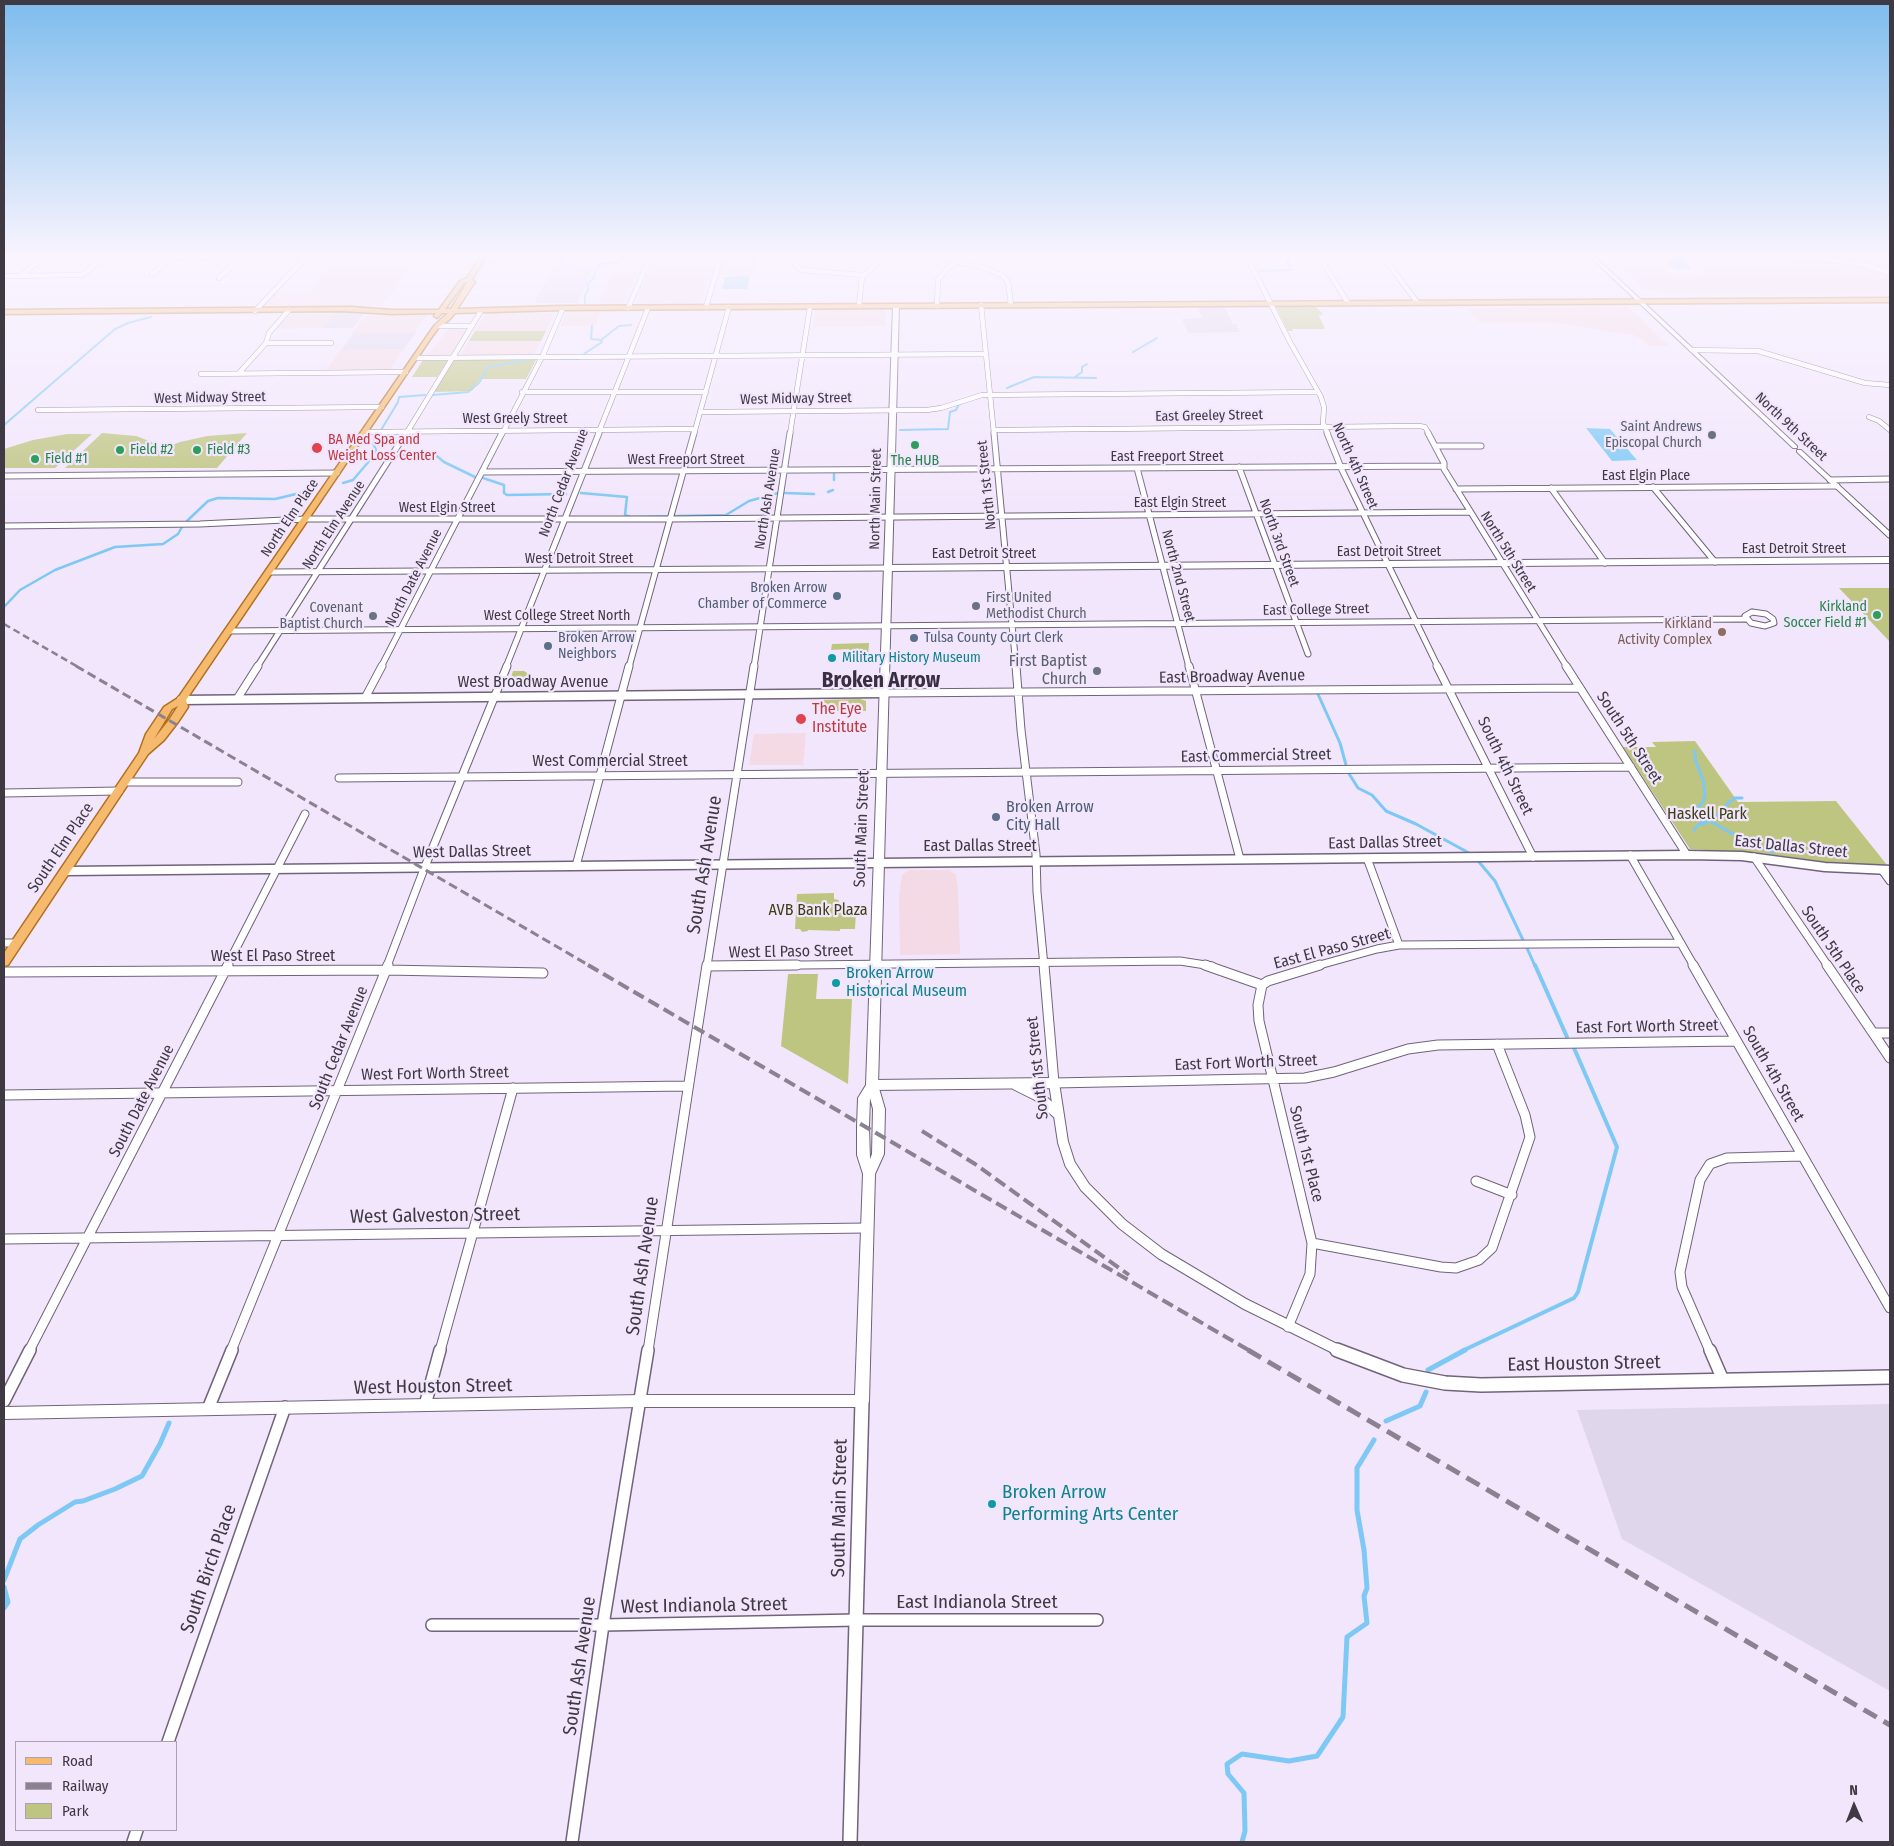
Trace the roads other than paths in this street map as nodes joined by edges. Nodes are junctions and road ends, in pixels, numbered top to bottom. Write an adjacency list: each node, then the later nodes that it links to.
1 (267, 339): 12 (street)
2 (428, 339): 21 (main road, North Elm Place)
3 (464, 339): 22 (street, North Elm Avenue)
4 (549, 339): 19 (street, North Date Avenue)
5 (635, 339): 20 (street, North Cedar Avenue)
6 (720, 339): 17 (street)
7 (805, 339): 18 (street, North Ash Avenue)
8 (895, 339): 16 (main road, North Main Street)
9 (984, 339): 15 (street, North 1st Street)
10 (1290, 339): 30 (street, North 4th Street)
11 (1680, 339): 14 (main road, North 9th Street)
12 (266, 343): 13 (street); 25 (street)
13 (331, 343)
14 (1692, 350): 26 (street); 62 (main road, North 9th Street)
15 (986, 354): 16 (street); 31 (street, North 1st Street)
16 (894, 355): 18 (street); 34 (main road, North Main Street)
17 (715, 356): 18 (street); 20 (street); 29 (street)
18 (802, 356): 35 (street, North Ash Avenue)
19 (541, 357): 20 (street); 22 (street); 27 (street, North Date Avenue)
20 (627, 357): 28 (street, North Cedar Avenue)
21 (415, 358): 22 (street); 23 (main road, North Elm Place)
22 (452, 358): 46 (street, North Elm Avenue)
23 (406, 372): 25 (street); 32 (main road, North Elm Place)
24 (201, 374): 25 (street)
25 (239, 374)
26 (1890, 385)
27 (522, 392): 28 (street); 44 (street, North Date Avenue)
28 (614, 392): 29 (street); 41 (street, North Cedar Avenue)
29 (706, 392): 36 (street)
30 (1318, 392): 31 (street, West Midway Street); 38 (street, North 4th Street)
31 (990, 395): 34 (street, West Midway Street); 42 (street, North 1st Street)
32 (382, 407): 33 (street, West Midway Street); 45 (main road, North Elm Place)
33 (38, 410)
34 (893, 410): 35 (street, West Midway Street); 54 (main road, North Main Street)
35 (794, 411): 36 (street, West Midway Street); 55 (street, North Ash Avenue)
36 (700, 412): 40 (street)
37 (1869, 417): 43 (street)
38 (1324, 426): 39 (street, East Greeley Street); 42 (street, East Greeley Street); 51 (street, North 4th Street)
39 (1423, 426): 47 (street, North 5th Street)
40 (695, 429): 41 (street, West Greely Street); 58 (street)
41 (598, 430): 44 (street, West Greely Street); 57 (street, North Cedar Avenue)
42 (994, 430): 53 (street, North 1st Street)
43 (1890, 430)
44 (503, 431): 46 (street, West Greely Street); 56 (street, North Date Avenue)
45 (365, 432): 46 (street, West Greely Street); 59 (main road, North Elm Place)
46 (407, 432): 77 (street, North Elm Avenue)
47 (1435, 446): 48 (street); 49 (street, North 5th Street)
48 (1481, 446)
49 (1443, 466): 51 (street, East Freeport Street); 66 (street, North 5th Street)
50 (1239, 467): 51 (street, East Freeport Street); 52 (street, East Freeport Street); 69 (street, North 3rd Street)
51 (1341, 467): 67 (street, North 4th Street)
52 (1137, 468): 53 (street, East Freeport Street); 70 (street, North 2nd Street)
53 (998, 469): 54 (street, East Freeport Street); 73 (street, North 1st Street)
54 (891, 470): 55 (street, West Freeport Street); 72 (main road, North Main Street)
55 (784, 471): 58 (street, West Freeport Street); 74 (street, North Ash Avenue)
56 (482, 472): 57 (street, West Freeport Street); 78 (street, North Date Avenue)
57 (582, 472): 58 (street, West Freeport Street); 75 (street, North Cedar Avenue)
58 (683, 472): 71 (street)
59 (337, 473): 60 (street); 76 (main road, North Elm Place)
60 (4, 476)
61 (1890, 479): 62 (street)
62 (1830, 480): 63 (main road, North 9th Street)
63 (1837, 486): 65 (street, East Elgin Place); 80 (main road, North 9th Street)
64 (1551, 488): 65 (street, East Elgin Place); 66 (street, East Elgin Place); 83 (street)
65 (1653, 488): 82 (street)
66 (1456, 489): 68 (street, North 5th Street)
67 (1362, 512): 68 (street, East Elgin Street); 69 (street, East Elgin Street); 84 (street, North 4th Street)
68 (1470, 512): 85 (street, North 5th Street)
69 (1255, 513): 70 (street, East Elgin Street); 86 (street, North 3rd Street)
70 (1150, 514): 73 (street, East Elgin Street); 87 (street, North 2nd Street)
71 (671, 516): 74 (street, West Elgin Street); 75 (street, West Elgin Street); 91 (street)
72 (890, 516): 73 (street, East Elgin Street); 74 (street, West Elgin Street); 90 (main road, North Main Street)
73 (1003, 516): 88 (street, North 1st Street)
74 (777, 517): 89 (street, North Ash Avenue)
75 (564, 518): 78 (street, West Elgin Street); 92 (street, North Cedar Avenue)
76 (306, 519): 77 (street, West Elgin Street); 79 (street, West Elgin Street); 94 (main road, North Elm Place)
77 (350, 519): 78 (street, West Elgin Street); 95 (street, North Elm Avenue)
78 (457, 519): 93 (street, North Date Avenue)
79 (4, 526)
80 (1890, 536)
81 (1890, 560): 82 (street, East Detroit Street)
82 (1714, 562): 83 (street, East Detroit Street)
83 (1605, 563): 85 (street, East Detroit Street)
84 (1387, 564): 85 (street, East Detroit Street); 86 (street, East Detroit Street); 98 (street, North 4th Street)
85 (1502, 564): 97 (street, North 5th Street)
86 (1275, 565): 87 (street, East Detroit Street); 99 (street, North 3rd Street)
87 (1164, 566): 88 (street, East Detroit Street); 100 (street, North 2nd Street)
88 (1007, 567): 90 (street, East Detroit Street); 101 (street, North 1st Street)
89 (769, 568): 90 (street, West Detroit Street); 91 (street, West Detroit Street); 103 (street, North Ash Avenue)
90 (888, 568): 102 (main road, North Main Street)
91 (656, 569): 92 (street, West Detroit Street); 105 (street)
92 (543, 570): 93 (street, West Detroit Street); 104 (street, North Cedar Avenue)
93 (430, 571): 95 (street, West Detroit Street); 106 (street, North Date Avenue)
94 (270, 572): 95 (street, West Detroit Street); 107 (main road, North Elm Place)
95 (316, 572): 108 (street, North Elm Avenue)
96 (1746, 619): 97 (street, East College Street)
97 (1537, 620): 98 (street, East College Street); 111 (street, North 5th Street)
98 (1415, 621): 99 (street, East College Street); 110 (street, North 4th Street)
99 (1296, 623): 100 (street, East College Street); 109 (street, North 3rd Street)
100 (1179, 624): 101 (street, East College Street); 112 (street, North 2nd Street)
101 (1012, 625): 102 (street, East College Street); 113 (street, North 1st Street)
102 (886, 626): 103 (street, West College Street North); 114 (main road, North Main Street)
103 (760, 627): 105 (street, West College Street North); 115 (street, North Ash Avenue)
104 (520, 628): 105 (street, West College Street North); 106 (street, West College Street North); 117 (street, North Cedar Avenue)
105 (640, 628): 116 (street)
106 (400, 629): 108 (street, West College Street North); 118 (street, North Date Avenue)
107 (228, 631): 108 (street, West College Street North); 120 (main road, North Elm Place)
108 (280, 631): 119 (street, North Elm Avenue)
109 (1308, 654)
110 (1449, 688): 111 (street, East Broadway Avenue); 112 (street, East Broadway Avenue); 122 (street, South 4th Street)
111 (1580, 688): 121 (street, South 5th Street)
112 (1197, 691): 113 (street, East Broadway Avenue); 123 (street, North 2nd Street)
113 (1019, 692): 114 (street, East Broadway Avenue); 124 (street, South 1st Street)
114 (884, 693): 115 (street, West Broadway Avenue); 125 (main road, South Main Street)
115 (750, 694): 116 (street, West Broadway Avenue); 126 (street, South Ash Avenue)
116 (622, 696): 117 (street, West Broadway Avenue); 127 (street)
117 (494, 697): 118 (street, West Broadway Avenue); 128 (street, South Cedar Avenue)
118 (365, 698): 119 (street, West Broadway Avenue)
119 (237, 699): 120 (street, West Broadway Avenue)
120 (181, 700): 130 (main road, South Elm Place)
121 (1631, 767): 122 (street, East Commercial Street); 136 (street, South 5th Street)
122 (1489, 768): 123 (street, East Commercial Street); 137 (street, South 4th Street)
123 (1218, 770): 124 (street, East Commercial Street); 140 (street, North 2nd Street)
124 (1027, 772): 125 (street, East Commercial Street); 141 (street, South 1st Street)
125 (882, 773): 126 (street, West Commercial Street); 142 (main road, South Main Street)
126 (738, 774): 127 (street, West Commercial Street); 143 (street, South Ash Avenue)
127 (600, 775): 128 (street, West Commercial Street); 144 (street)
128 (461, 776): 129 (street, West Commercial Street); 145 (street, South Cedar Avenue)
129 (339, 778)
130 (126, 782): 131 (street); 132 (main road, South Elm Place)
131 (238, 782)
132 (119, 791): 133 (street); 148 (main road, South Elm Place)
133 (4, 793)
134 (304, 814): 146 (street, South Date Avenue)
135 (1630, 855): 136 (street, East Dallas Street); 137 (street, East Dallas Street); 152 (street, South 4th Street)
136 (1687, 855): 138 (street, East Dallas Street)
137 (1533, 857): 139 (street, East Dallas Street)
138 (1754, 857): 147 (street, East Dallas Street); 163 (street, South 5th Place)
139 (1368, 858): 140 (street, East Dallas Street); 153 (street)
140 (1240, 859): 141 (street, East Dallas Street)
141 (1036, 861): 142 (street, East Dallas Street); 155 (street, South 1st Street)
142 (878, 863): 143 (street, West Dallas Street); 156 (main road, South Main Street)
143 (724, 864): 144 (street, West Dallas Street); 157 (street, South Ash Avenue)
144 (576, 866): 145 (street, West Dallas Street)
145 (425, 867): 146 (street, West Dallas Street); 158 (street, South Cedar Avenue)
146 (276, 869): 148 (street, West Dallas Street); 160 (street, South Date Avenue)
147 (1886, 870): 149 (street)
148 (66, 871): 151 (main road, South Elm Place)
149 (1890, 881)
150 (4, 943): 151 (street)
151 (16, 943): 154 (main road, South Elm Place)
152 (1680, 943): 153 (street, East El Paso Street); 165 (street, South 4th Street)
153 (1400, 945): 162 (street, East El Paso Street)
154 (4, 962)
155 (1044, 962): 156 (street, East El Paso Street); 162 (street, East El Paso Street); 170 (street, South 1st Street)
156 (876, 964): 157 (street, West El Paso Street); 171 (main road, South Main Street)
157 (707, 966): 172 (street, South Ash Avenue)
158 (386, 970): 160 (street, West El Paso Street); 161 (street, West El Paso Street); 174 (street, South Cedar Avenue)
159 (4, 972): 160 (street, West El Paso Street)
160 (225, 972): 175 (street, South Date Avenue)
161 (543, 973)
162 (1262, 985): 168 (street, South 1st Place)
163 (1873, 1033): 164 (street); 167 (street, South 5th Place)
164 (1890, 1033)
165 (1736, 1041): 166 (street, East Fort Worth Street); 178 (street, South 4th Street)
166 (1497, 1044): 168 (street, East Fort Worth Street); 180 (street)
167 (1890, 1058)
168 (1272, 1079): 170 (street, East Fort Worth Street); 187 (street, South 1st Place)
169 (1010, 1083): 170 (street, East Fort Worth Street); 171 (street, East Fort Worth Street); 177 (street)
170 (1054, 1083): 177 (street, South 1st Street)
171 (872, 1085): 181 (main road, South Main Street)
172 (687, 1086): 173 (street, West Fort Worth Street); 182 (street, South Ash Avenue)
173 (513, 1088): 174 (street, West Fort Worth Street); 183 (street)
174 (338, 1090): 175 (street, West Fort Worth Street); 184 (street, South Cedar Avenue)
175 (162, 1093): 176 (street, West Fort Worth Street); 185 (street, South Date Avenue)
176 (4, 1095)
177 (1059, 1114): 189 (street, South 1st Street)
178 (1802, 1156): 188 (street, South 4th Street); 191 (street)
179 (1476, 1181): 180 (street)
180 (1512, 1195): 187 (street)
181 (867, 1228): 182 (street, West Galveston Street); 194 (main road, South Main Street)
182 (666, 1231): 183 (street, West Galveston Street); 193 (street, South Ash Avenue)
183 (473, 1233): 184 (street, West Galveston Street); 195 (street)
184 (280, 1236): 185 (street, West Galveston Street); 197 (street, South Cedar Avenue)
185 (88, 1239): 186 (street, West Galveston Street); 192 (street, South Date Avenue)
186 (4, 1240)
187 (1312, 1243): 189 (street, South 1st Place)
188 (1890, 1308)
189 (1288, 1327): 191 (street, East Houston Street)
190 (1890, 1377): 191 (street, East Houston Street)
191 (1723, 1380)
192 (4, 1401)
193 (640, 1401): 194 (main road, West Houston Street); 195 (main road, West Houston Street); 202 (street, South Ash Avenue)
194 (862, 1401): 199 (street, South Main Street)
195 (425, 1405): 196 (main road, West Houston Street)
196 (285, 1408): 197 (main road, West Houston Street); 203 (street, South Birch Place)
197 (208, 1409): 198 (main road, West Houston Street)
198 (4, 1413)
199 (857, 1620): 200 (street, East Indianola Street); 202 (street, West Indianola Street); 205 (street, South Main Street)
200 (1097, 1620)
201 (432, 1625): 202 (street, West Indianola Street)
202 (604, 1625): 204 (street, South Ash Avenue)
203 (168, 1741)
204 (572, 1842)
205 (850, 1842)

